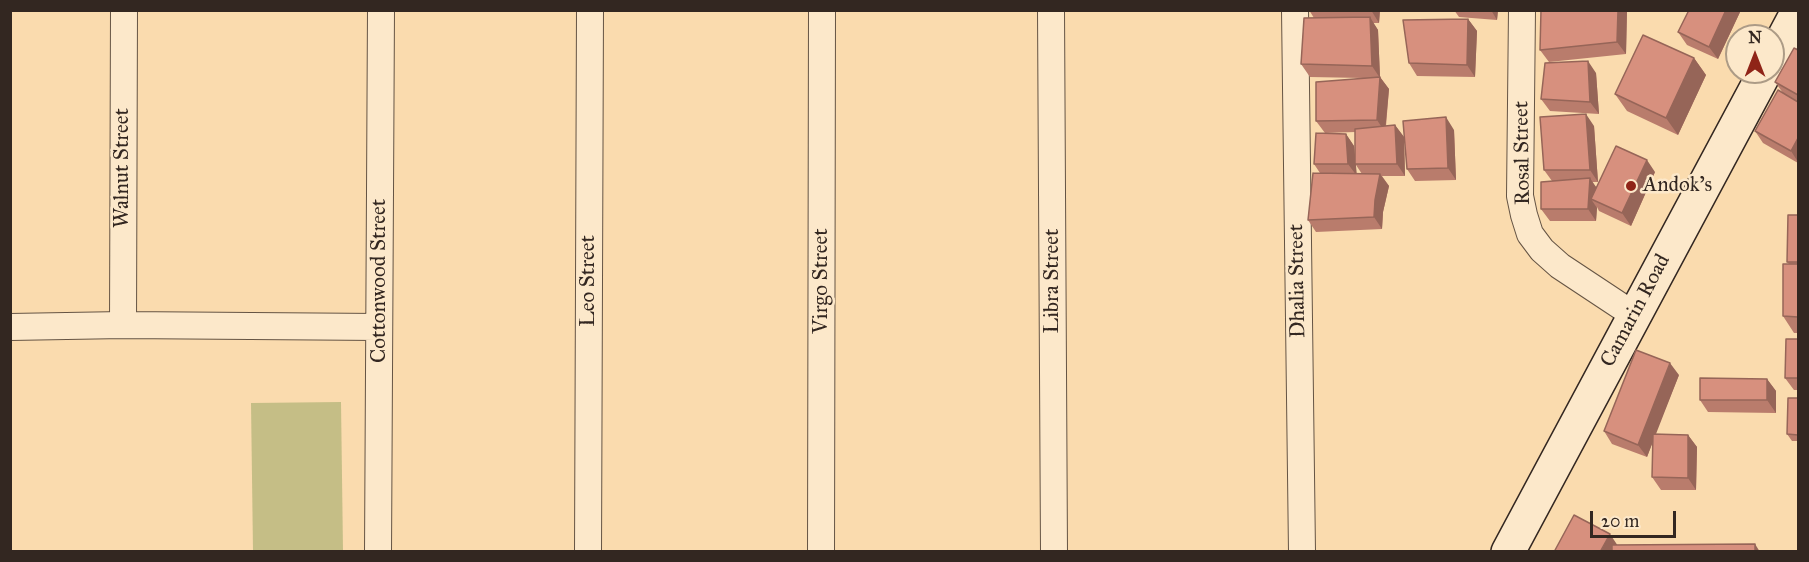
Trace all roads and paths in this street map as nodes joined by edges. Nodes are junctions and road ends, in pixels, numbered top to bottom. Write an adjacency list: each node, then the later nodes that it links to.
1 (124, 10): 12 (street, Walnut Street)
2 (381, 10): 14 (street, Cottonwood Street)
3 (590, 10): 16 (street, Leo Street)
4 (822, 10): 17 (street, Virgo Street)
5 (1051, 10): 18 (street, Libra Street)
6 (1295, 10): 19 (street, Dhalia Street)
7 (1522, 10): 11 (street, Rosal Street)
8 (1798, 11): 9 (main road)
9 (1785, 35)
10 (1759, 84): 11 (main road, Camarin Road)
11 (1634, 315): 20 (main road, Camarin Road)
12 (123, 325): 13 (street); 14 (street)
13 (10, 327)
14 (379, 327): 15 (street, Cottonwood Street)
15 (378, 552)
16 (588, 552)
17 (820, 552)
18 (1054, 552)
19 (1302, 552)
20 (1508, 552)

